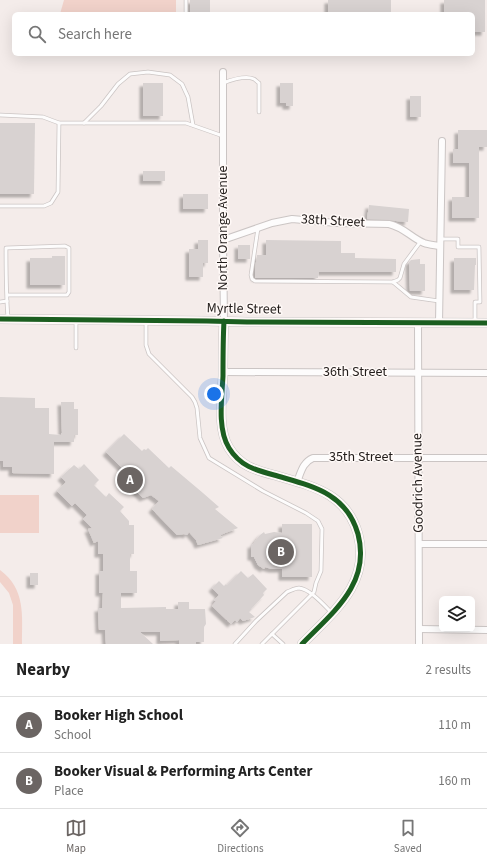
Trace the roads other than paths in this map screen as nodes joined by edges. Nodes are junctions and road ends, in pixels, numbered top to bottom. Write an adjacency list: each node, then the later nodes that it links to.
1 (186, 0): 2 (lane)
2 (186, 12)
3 (223, 72): 4 (street, North Orange Avenue)
4 (223, 83): 5 (lane); 10 (street, North Orange Avenue)
5 (259, 112)
6 (0, 115): 8 (lane)
7 (84, 123): 8 (lane); 9 (lane); 9 (lane)
8 (59, 124): 12 (lane)
9 (193, 125): 10 (lane)
10 (223, 136): 15 (street, North Orange Avenue)
11 (442, 141): 14 (street)
12 (0, 206)
13 (258, 228): 15 (street, 38th Street); 16 (street, 38th Street); 18 (lane)
14 (440, 239): 17 (street); 29 (lane)
15 (223, 240): 26 (street, North Orange Avenue)
16 (421, 241): 17 (street, 38th Street); 18 (lane)
17 (440, 246): 20 (street)
18 (393, 282): 20 (lane)
19 (7, 295): 19 (lane); 21 (lane)
20 (439, 300): 28 (street)
21 (7, 301): 22 (lane); 23 (lane)
22 (0, 302)
23 (4, 319): 24 (street, Myrtle Street)
24 (76, 320): 25 (street, Myrtle Street); 31 (lane)
25 (146, 320): 26 (street, Myrtle Street); 40 (lane)
26 (224, 321): 27 (street, Myrtle Street); 32 (street, North Orange Avenue)
27 (418, 322): 28 (street, Myrtle Street); 33 (street, Goodrich Avenue)
28 (439, 323): 29 (street, Myrtle Street)
29 (475, 323): 30 (street, Myrtle Street)
30 (487, 323)
31 (76, 348)
32 (223, 372): 33 (street, 36th Street); 37 (street, North Orange Avenue)
33 (418, 372): 34 (street, 36th Street); 35 (street, Goodrich Avenue)
34 (487, 373)
35 (418, 458): 36 (street, 35th Street); 37 (street, 35th Street); 38 (street, Goodrich Avenue)
36 (487, 458)
37 (297, 482): 41 (street, North Orange Avenue)
38 (419, 544): 39 (street); 42 (street, Goodrich Avenue)
39 (487, 544)
40 (312, 594): 41 (lane); 44 (lane); 46 (lane)
41 (332, 613): 48 (street, North Orange Avenue)
42 (419, 629): 43 (street); 49 (street, Goodrich Avenue)
43 (487, 630)
44 (272, 634): 45 (lane); 47 (lane)
45 (264, 643)
46 (235, 644)
47 (283, 644)
48 (302, 644)
49 (419, 644)

